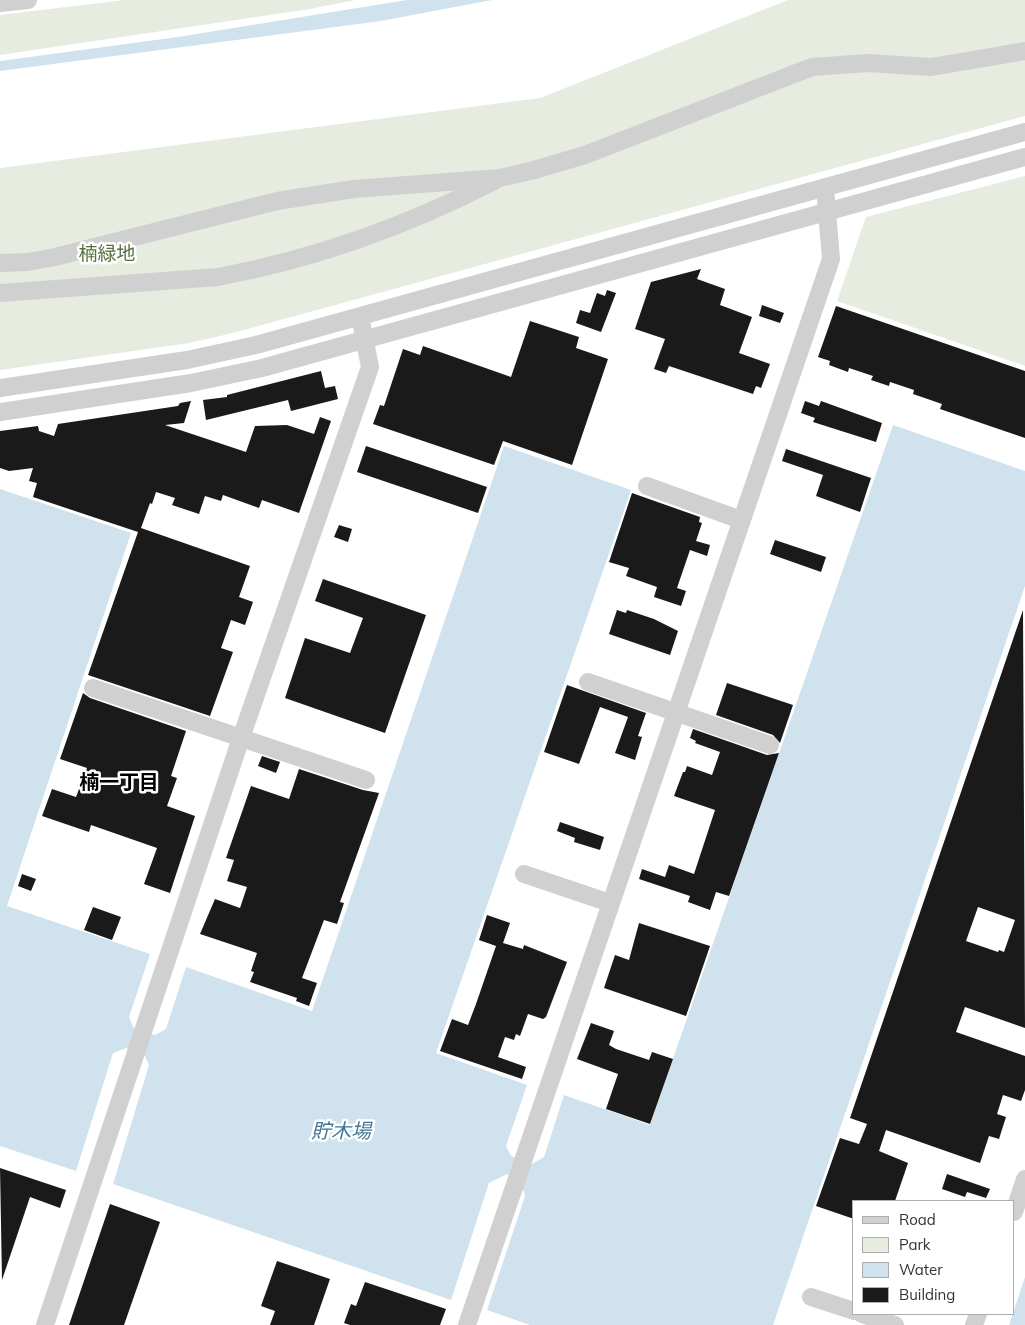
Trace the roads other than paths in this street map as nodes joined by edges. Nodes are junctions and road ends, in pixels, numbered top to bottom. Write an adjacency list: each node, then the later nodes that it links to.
1 (28, 0): 2 (street)
2 (0, 3)
3 (1025, 51): 6 (street)
4 (1025, 132): 7 (street)
5 (1025, 156): 8 (street)
6 (500, 178): 9 (street); 10 (street)
7 (825, 188): 8 (street); 11 (street)
8 (827, 212): 12 (street); 16 (street)
9 (0, 263)
10 (0, 293)
11 (360, 316): 12 (street); 13 (street)
12 (365, 339): 14 (street); 20 (street)
13 (0, 388)
14 (0, 412)
15 (647, 486): 16 (street)
16 (741, 520): 19 (street)
17 (588, 682): 19 (street)
18 (93, 688): 20 (street)
19 (675, 712): 21 (street); 24 (street)
20 (241, 738): 22 (street); 30 (street)
21 (770, 745)
22 (366, 780)
23 (524, 874): 24 (street)
24 (610, 903): 31 (street)
25 (1025, 1179): 26 (street)
26 (1015, 1209)
27 (811, 1297): 28 (street)
28 (852, 1310)
29 (865, 1315): 32 (street)
30 (45, 1325)
31 (467, 1325)
32 (895, 1325)

